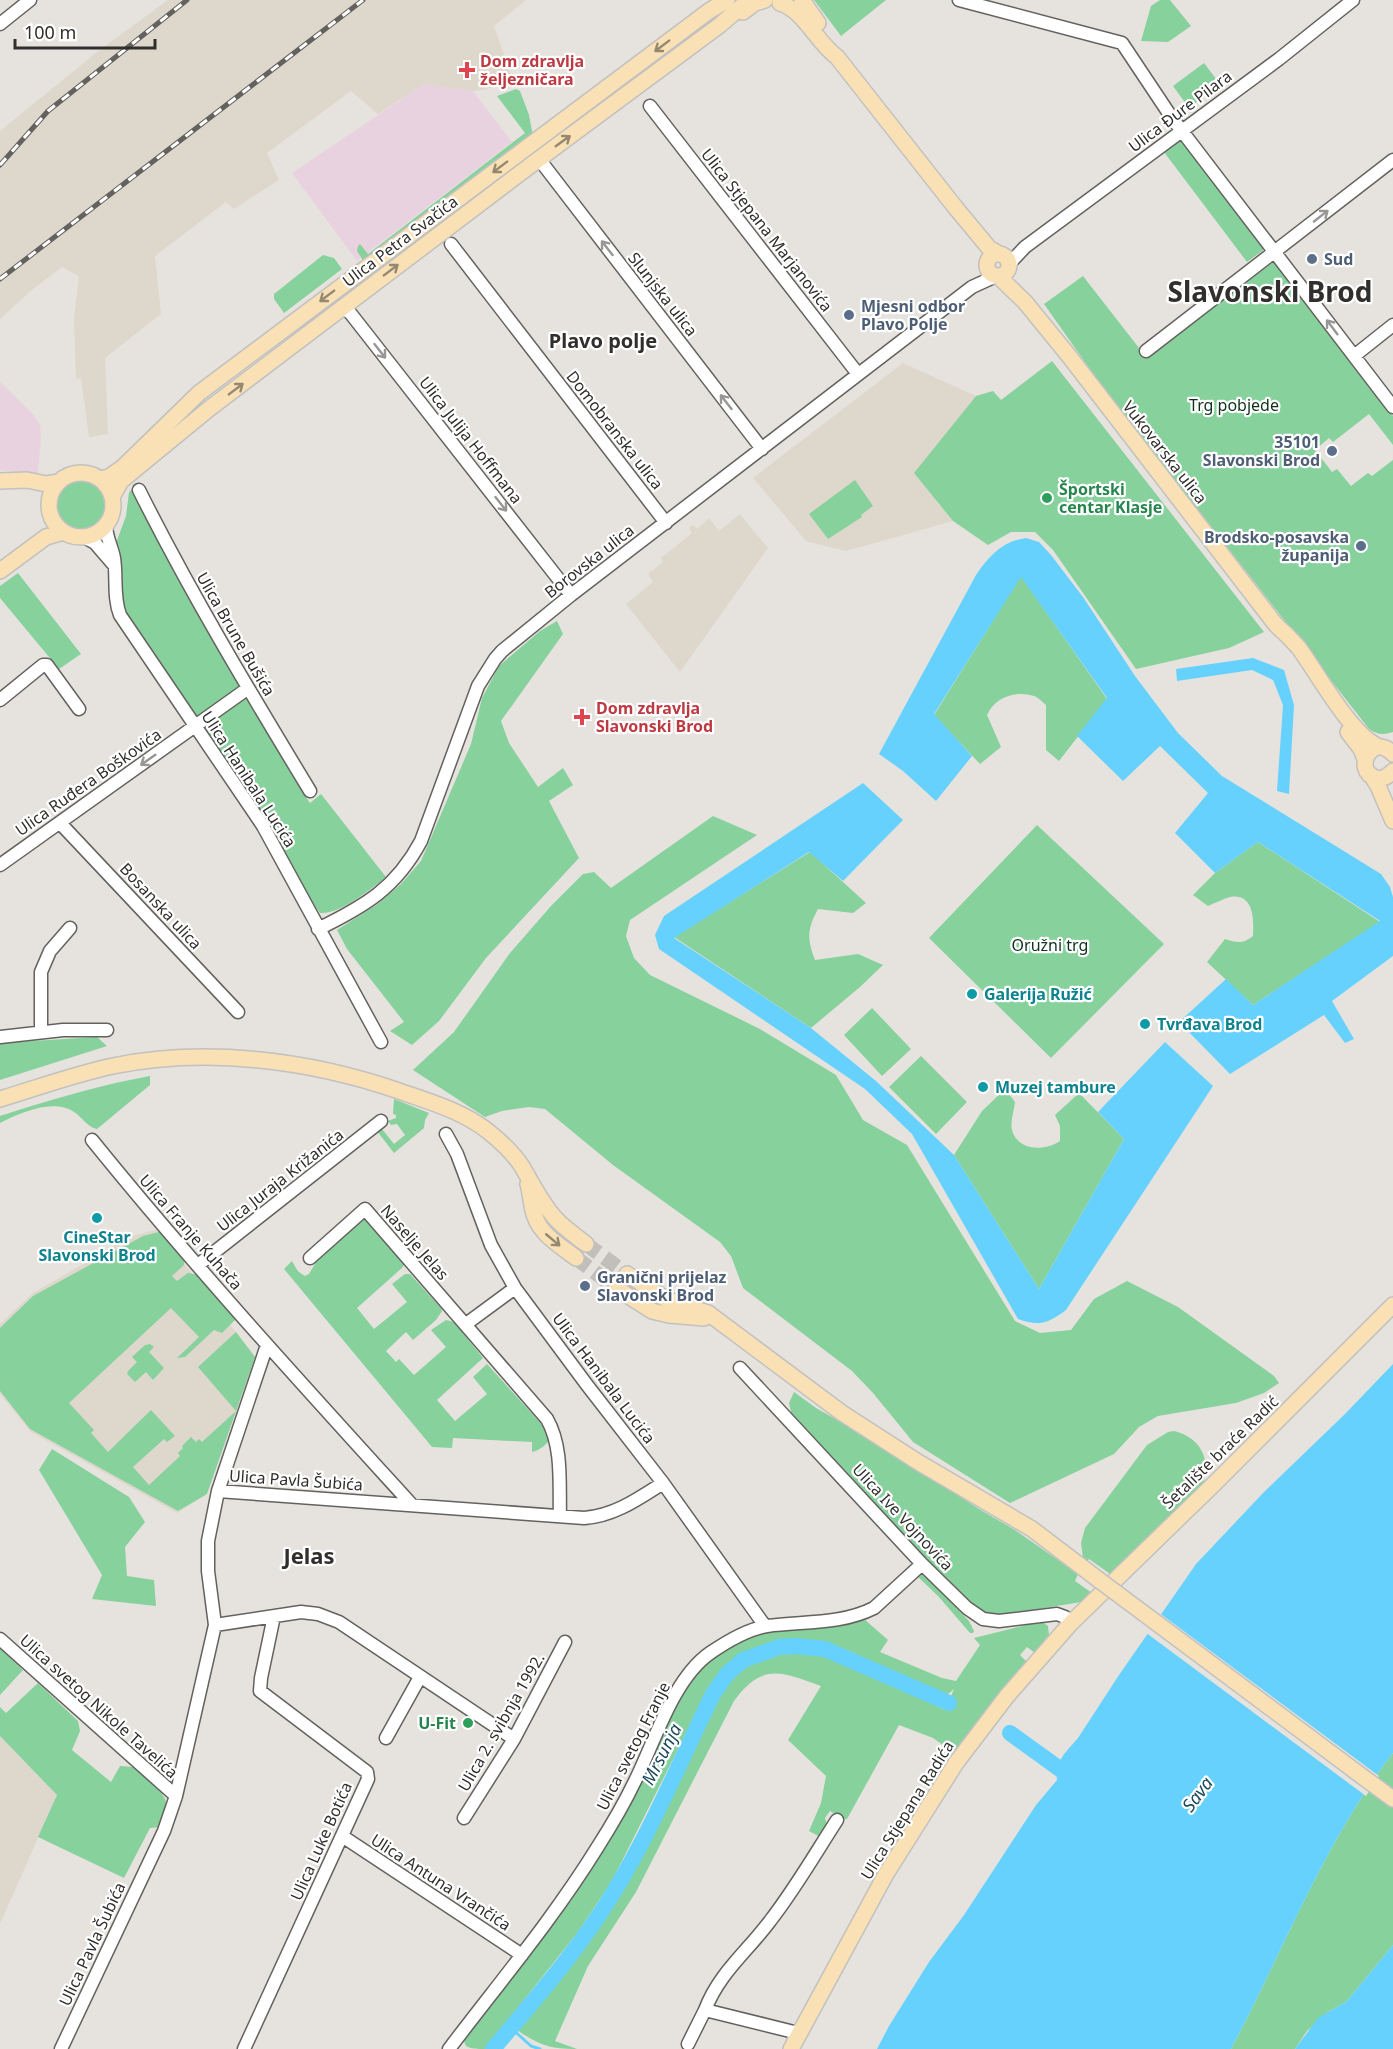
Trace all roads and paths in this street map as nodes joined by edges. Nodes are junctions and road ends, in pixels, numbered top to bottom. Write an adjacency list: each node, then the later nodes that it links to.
1 (30, 0): 9 (street)
2 (727, 0): 8 (main road, Ulica Petra Svačića)
3 (749, 0): 10 (main road)
4 (802, 0): 11 (main road, Vukovarska ulica)
5 (959, 0): 13 (street)
6 (1353, 0): 13 (street, Ulica Đure Pilara)
7 (775, 1): 10 (main road); 11 (main road, Vukovarska ulica)
8 (713, 5): 26 (main road, Ulica Petra Svačića, one-way to 26)
9 (0, 24)
10 (720, 25): 14 (main road, Ulica Petra Svačića, one-way to 10)
11 (837, 57): 18 (main road, Vukovarska ulica)
12 (650, 106): 23 (street, Ulica Stjepana Marjanovića)
13 (1183, 130): 17 (street); 18 (street, Ulica Đure Pilara)
14 (539, 159): 19 (main road, Ulica Petra Svačića, one-way to 14); 25 (street, Slunjska ulica, one-way to 14)
15 (1393, 160): 17 (street, one-way to 15)
16 (451, 244): 32 (street, Domobranska ulica)
17 (1275, 252): 21 (street); 22 (street, one-way to 17)
18 (998, 265): 23 (street, Borovska ulica); 40 (main road, Vukovarska ulica)
19 (343, 306): 30 (main road, Ulica Petra Svačića, one-way to 19); 39 (street, Ulica Julija Hoffmana, one-way to 39)
20 (1393, 325): 22 (street)
21 (1146, 351)
22 (1354, 356): 24 (street)
23 (858, 374): 25 (street, Borovska ulica)
24 (1393, 406)
25 (762, 448): 32 (street, Borovska ulica)
26 (100, 478): 28 (main road); 30 (main road)
27 (8, 481): 28 (main road); 31 (main road)
28 (59, 482): 31 (main road)
29 (139, 490): 41 (street, Ulica Brune Bušića)
30 (112, 497): 33 (main road)
31 (49, 509): 34 (main road); 36 (main road)
32 (666, 522): 39 (street, Borovska ulica)
33 (106, 525): 35 (main road); 37 (street, Ulica Hanibala Lucića)
34 (63, 532): 35 (main road); 38 (main road)
35 (84, 537): 37 (street)
36 (0, 560)
37 (115, 567): 44 (street, Ulica Hanibala Lucića)
38 (0, 571)
39 (572, 595): 55 (street, Borovska ulica)
40 (1276, 625): 45 (main road, Vukovarska ulica); 46 (main road, Vukovarska ulica)
41 (247, 689): 44 (street, Ulica Ruđera Boškovića); 49 (street, Ulica Brune Bušića)
42 (0, 700): 43 (street)
43 (79, 709)
44 (196, 726): 52 (street, Ulica Ruđera Boškovića, one-way to 52); 55 (street, Ulica Hanibala Lucića)
45 (1388, 749): 46 (main road)
46 (1365, 759): 48 (main road, Vukovarska ulica)
47 (1392, 772): 48 (main road); 50 (main road)
48 (1371, 776): 51 (main road)
49 (310, 791)
50 (1393, 811)
51 (1393, 821)
52 (60, 823): 53 (street, Ulica Ruđera Boškovića); 56 (street, Bosanska ulica)
53 (0, 865)
54 (70, 928): 58 (street)
55 (318, 929): 60 (street, Ulica Hanibala Lucića)
56 (238, 1012)
57 (107, 1030): 58 (street)
58 (41, 1032): 59 (street)
59 (0, 1037)
60 (381, 1042)
61 (0, 1099): 65 (main road)
62 (381, 1121): 69 (street, Ulica Juraja Križanića)
63 (446, 1134): 71 (street, Ulica Hanibala Lucića)
64 (92, 1140): 69 (street, Ulica Franje Kuhača)
65 (523, 1170): 66 (main road); 68 (main road, one-way to 68)
66 (586, 1244)
67 (310, 1258): 74 (street, Naselje Jelas)
68 (576, 1258)
69 (198, 1265): 76 (street, Ulica Franje Kuhača)
70 (627, 1274): 75 (main road)
71 (515, 1288): 74 (street); 78 (street, Ulica Hanibala Lucića)
72 (616, 1288): 75 (main road)
73 (1393, 1305): 84 (main road, Šetalište braće Radić)
74 (466, 1324): 81 (street, Naselje Jelas)
75 (721, 1324): 93 (main road, bridge)
76 (267, 1345): 79 (street); 80 (street, Ulica Franje Kuhača)
77 (740, 1368): 82 (street, Ulica Ive Vojnovića)
78 (663, 1483): 81 (street, Ulica Pavla Šubića); 86 (street, Ulica Hanibala Lucića)
79 (218, 1491): 80 (street, Ulica Pavla Šubića); 85 (street, Ulica Pavla Šubića)
80 (412, 1505): 81 (street, Ulica Pavla Šubića)
81 (560, 1516)
82 (922, 1564): 84 (street, Ulica Ive Vojnovića); 86 (street, Ulica svetog Franje)
83 (274, 1616): 85 (street); 89 (street); 96 (street, Ulica Luke Botića)
84 (1071, 1623): 99 (main road, Ulica Stjepana Radića)
85 (215, 1625): 92 (street, Ulica Pavla Šubića)
86 (765, 1626): 97 (street, Ulica svetog Franje)
87 (0, 1639): 92 (street, Ulica svetog Nikole Tavelića)
88 (565, 1641): 91 (street, Ulica 2. svibnja 1992.)
89 (420, 1677): 90 (street); 91 (street)
90 (386, 1738)
91 (514, 1739): 94 (street, Ulica 2. svibnja 1992.)
92 (176, 1796): 102 (street, Ulica Pavla Šubića)
93 (1393, 1800)
94 (464, 1818)
95 (837, 1820): 98 (street)
96 (342, 1836): 97 (street, Ulica Antuna Vrančića); 103 (street, Ulica Luke Botića)
97 (522, 1955): 101 (street, Ulica svetog Franje)
98 (705, 2010): 99 (street); 100 (street)
99 (798, 2033): 104 (main road, Ulica Stjepana Radića)
100 (687, 2044)
101 (454, 2047)
102 (61, 2049)
103 (244, 2049)
104 (791, 2049)

